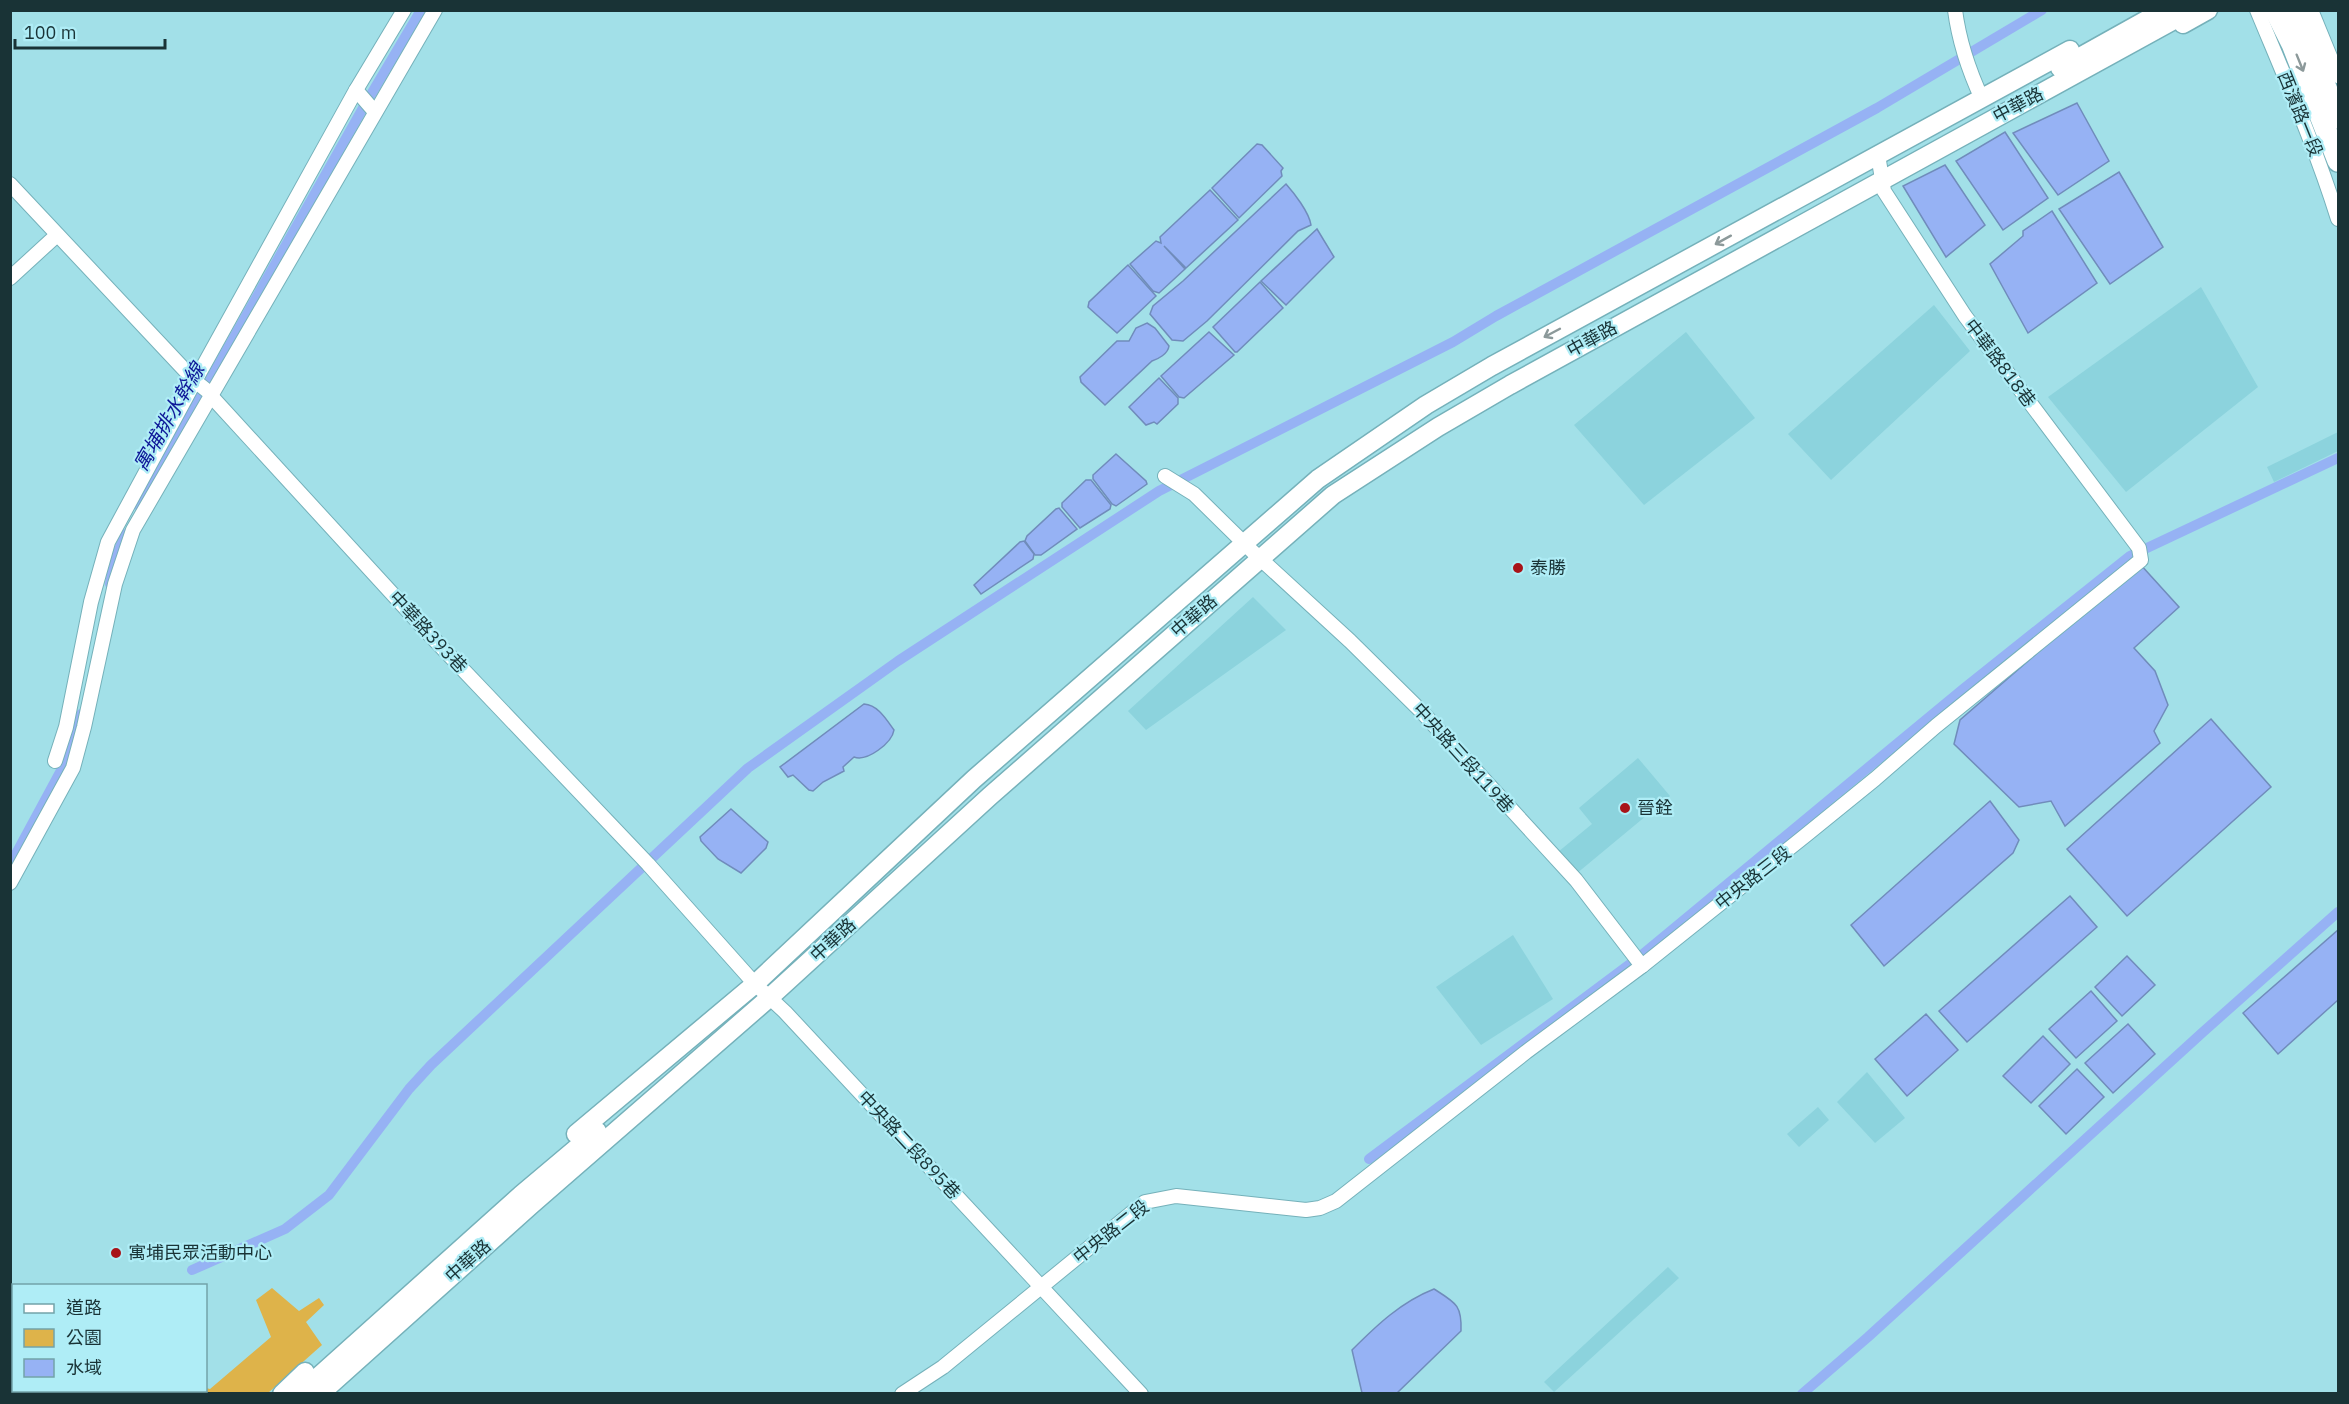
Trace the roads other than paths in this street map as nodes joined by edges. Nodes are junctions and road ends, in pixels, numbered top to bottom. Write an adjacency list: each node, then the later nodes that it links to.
1 (404, 10): 13 (street)
2 (435, 10): 15 (street)
3 (1955, 10): 14 (street)
4 (2143, 10): 14 (main road, 中華路)
5 (2164, 10): 18 (main road, 中華路)
6 (2192, 10): 18 (main road, 中華路)
7 (2208, 10): 18 (main road, 中華路)
8 (2257, 10): 20 (street, 西濱路一段)
9 (2275, 10): 17 (highway, one-way to 17)
10 (2295, 10): 16 (highway)
11 (2310, 10): 12 (street)
12 (2338, 76)
13 (356, 90): 15 (street); 23 (street)
14 (1982, 99): 18 (main road, 中華路)
15 (375, 112): 24 (street)
16 (2338, 118)
17 (2338, 160)
18 (1881, 173): 26 (main road, 中華路); 26 (main road, 中華路, one-way to 26); 27 (street, 中華路818巷)
19 (10, 184): 21 (street, 中華路393巷)
20 (2338, 219)
21 (57, 235): 22 (street); 23 (street, 中華路393巷)
22 (10, 278)
23 (195, 381): 24 (street, 中華路393巷); 28 (street)
24 (211, 395): 29 (street); 31 (street, 中華路393巷)
25 (1165, 476): 26 (street, 中央路三段119巷)
26 (1256, 555): 30 (street, 中央路三段119巷); 31 (main road, 中華路); 31 (main road, 中華路)
27 (2141, 560): 30 (street, 中央路三段)
28 (55, 761)
29 (10, 883)
30 (1642, 966): 32 (street, 中央路三段)
31 (766, 994): 33 (street, 中央路二段895巷); 34 (main road, 中華路); 35 (main road, 中華路); 36 (main road, 中華路); 37 (main road, 中華路)
32 (1357, 1185): 33 (street, 中央路二段)
33 (1041, 1288): 38 (street, 中央路二段); 39 (street, 中央路二段895巷)
34 (282, 1394)
35 (299, 1394)
36 (320, 1394)
37 (336, 1394)
38 (902, 1394)
39 (1141, 1394)

